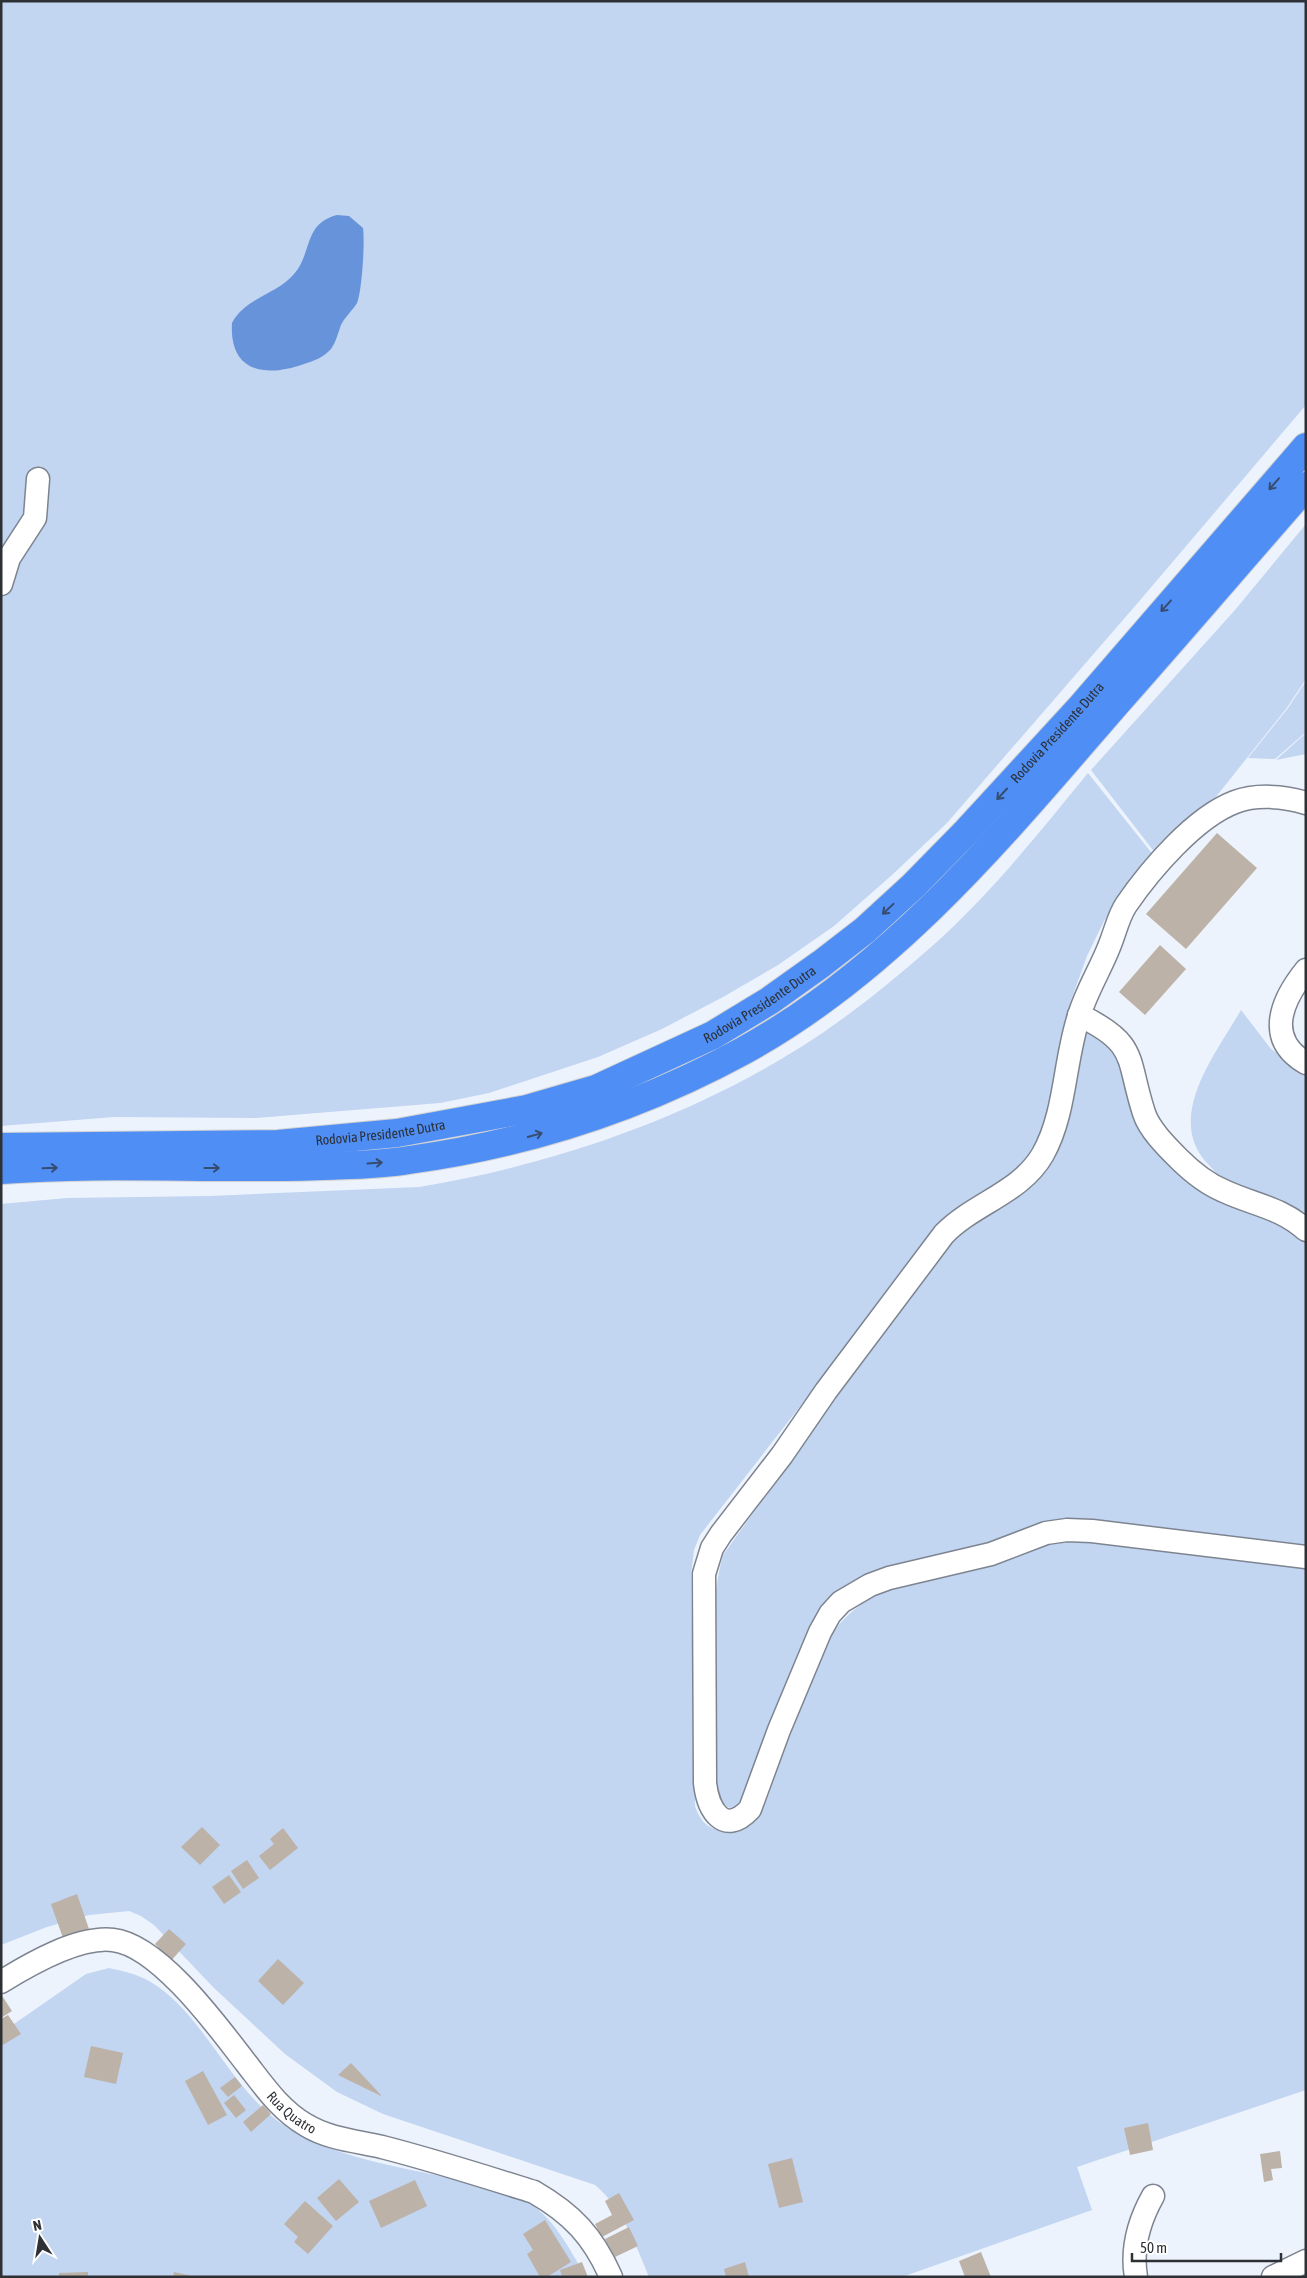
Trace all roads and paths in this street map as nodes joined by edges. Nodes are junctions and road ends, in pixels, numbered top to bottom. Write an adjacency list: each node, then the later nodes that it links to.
1 (1306, 447): 9 (highway, Rodovia Presidente Dutra, one-way to 9)
2 (38, 479): 4 (street)
3 (1306, 486): 10 (highway, Rodovia Presidente Dutra, one-way to 3)
4 (1, 584)
5 (1306, 803): 7 (street)
6 (1306, 970): 8 (street)
7 (1079, 1015): 11 (street); 12 (street)
8 (1306, 1064)
9 (1, 1147)
10 (1, 1170)
11 (1306, 1230)
12 (1306, 1557)
13 (1, 1982): 16 (street, Rua Quatro)
14 (1153, 2196): 17 (street)
15 (1306, 2261): 18 (street)
16 (611, 2277)
17 (1136, 2277)
18 (1273, 2277)

